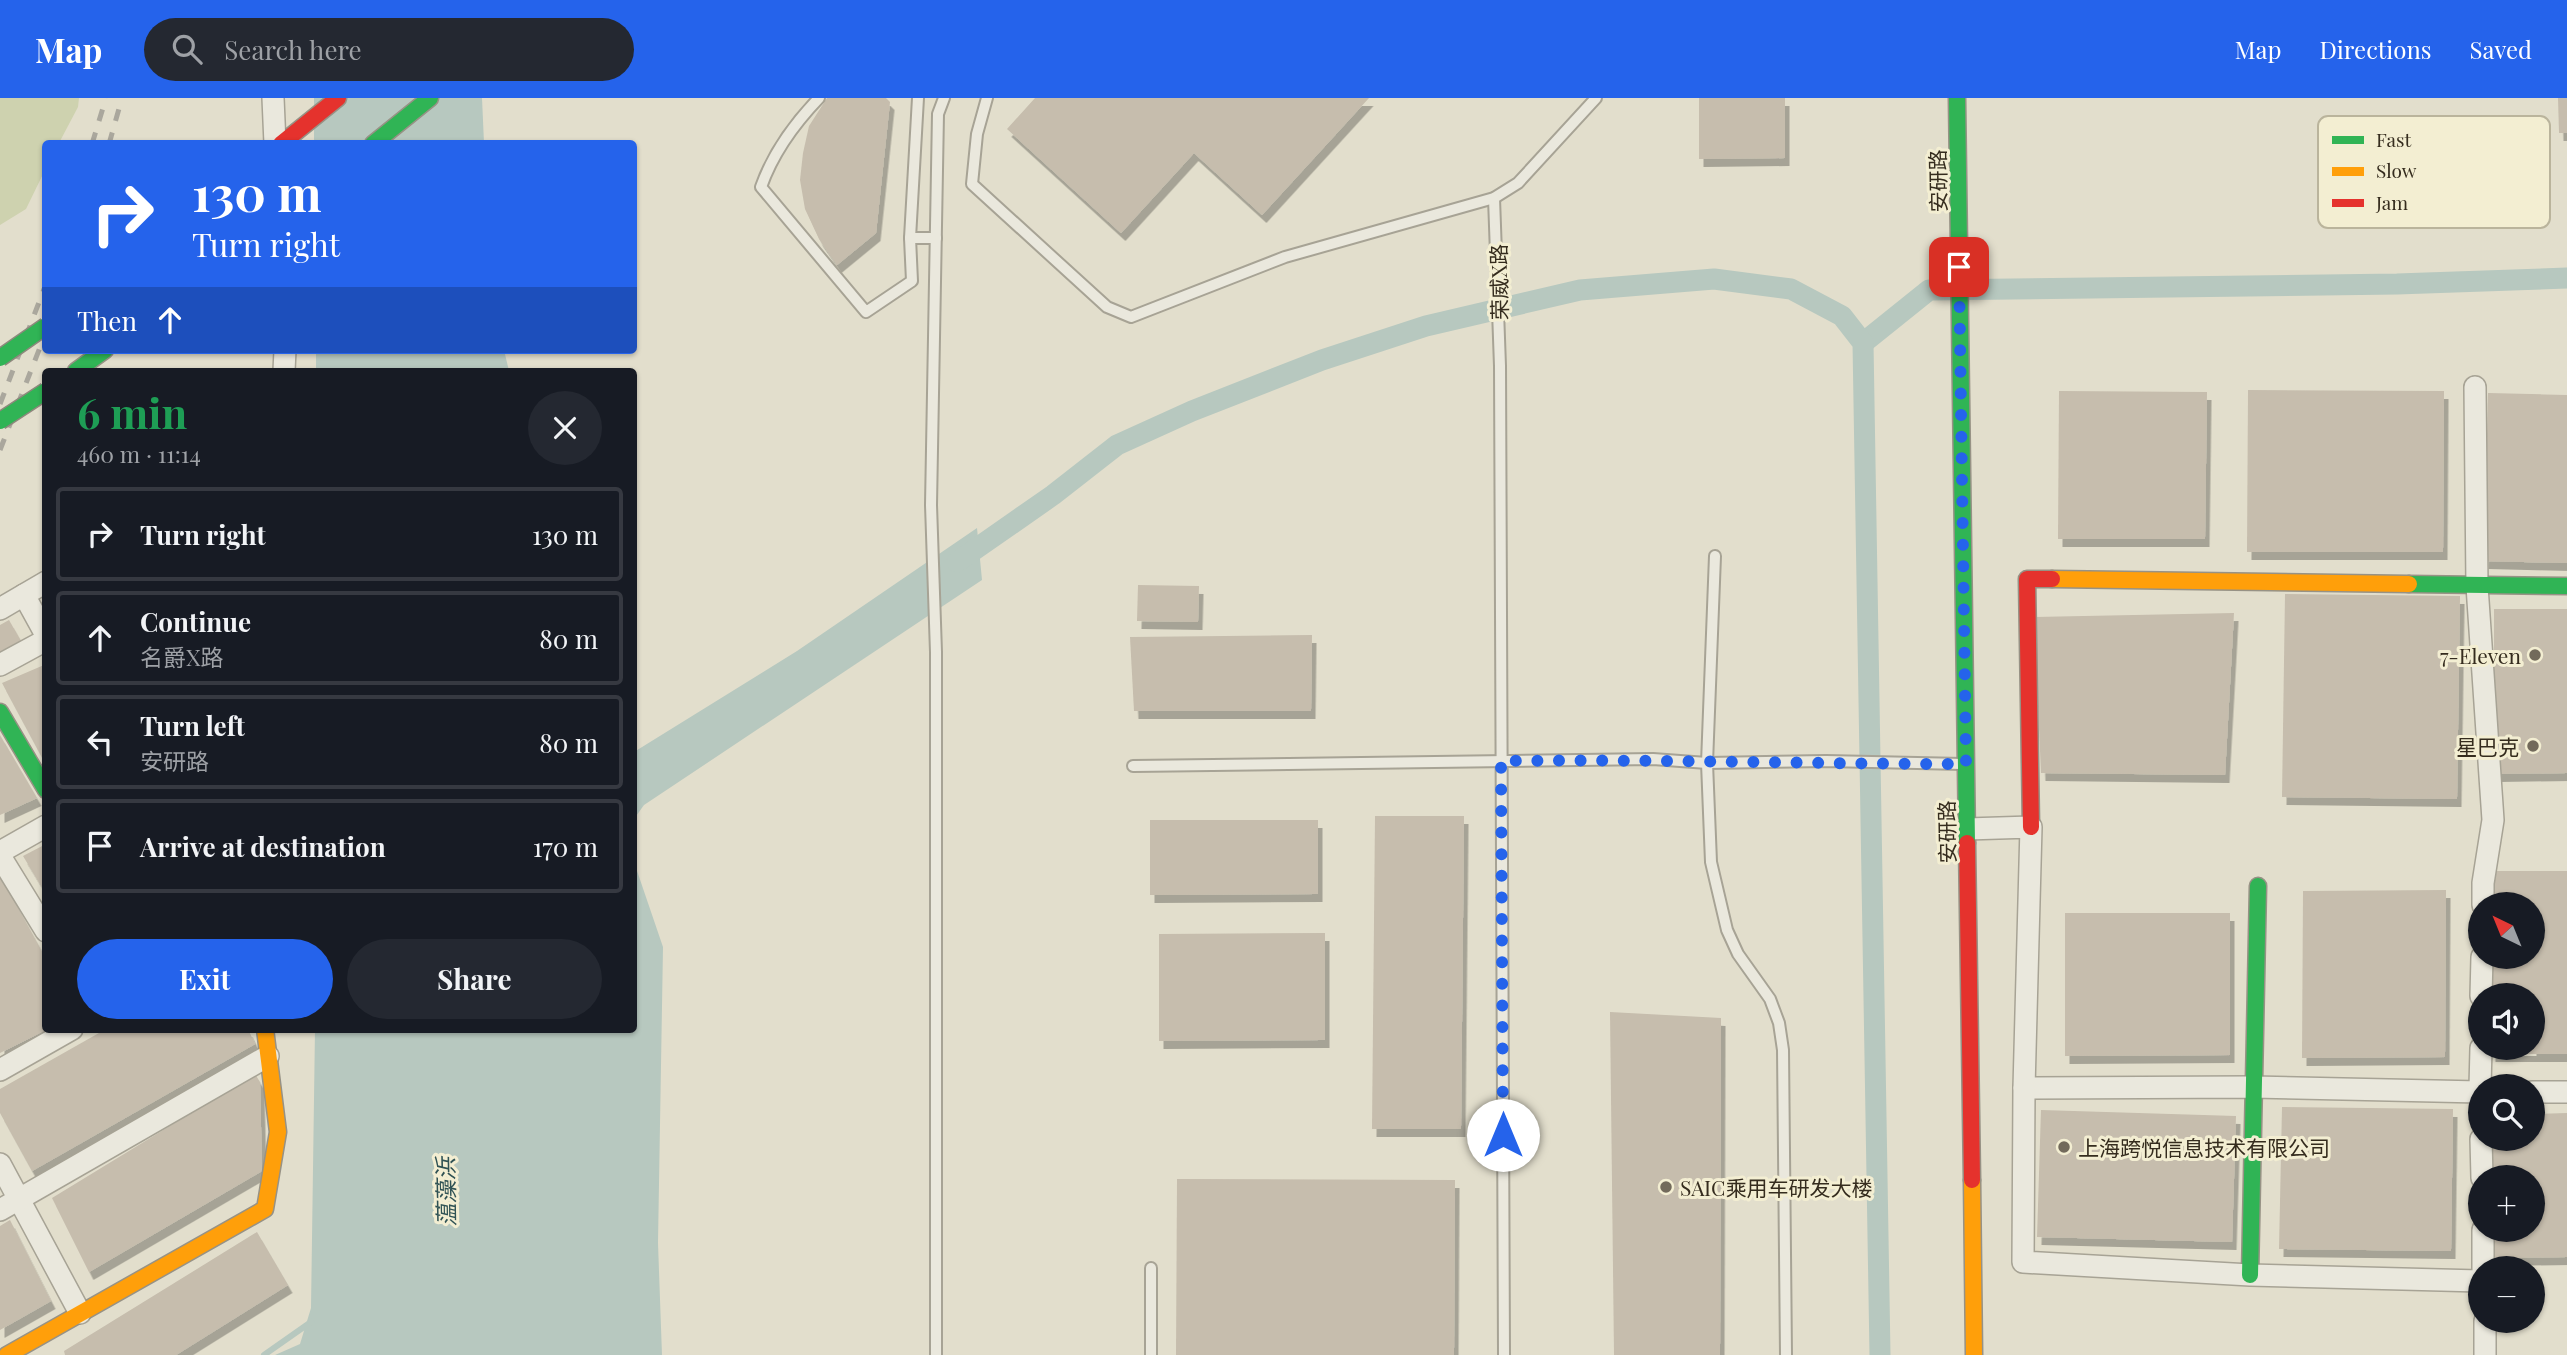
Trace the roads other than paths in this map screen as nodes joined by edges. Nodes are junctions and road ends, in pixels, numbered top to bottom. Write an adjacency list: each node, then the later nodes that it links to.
1 (273, 98): 10 (street)
2 (338, 98): 11 (main road)
3 (430, 98): 12 (main road)
4 (819, 98): 14 (lane)
5 (987, 98): 13 (lane)
6 (1596, 98): 13 (lane)
7 (1957, 98): 35 (main road, 安研路)
8 (942, 101): 9 (lane); 15 (lane)
9 (917, 104): 14 (lane)
10 (275, 140)
11 (286, 140)
12 (378, 140)
13 (1494, 198): 33 (lane, 荣威X路)
14 (909, 238): 15 (lane)
15 (936, 238): 63 (lane)
16 (42, 329): 18 (main road, bridge)
17 (99, 354): 19 (main road)
18 (0, 358)
19 (80, 368)
20 (2474, 387): 25 (street)
21 (42, 394): 22 (main road, bridge)
22 (0, 421)
23 (1715, 556): 34 (lane)
24 (42, 584): 27 (street)
25 (2477, 586): 26 (main road); 38 (main road); 43 (street)
26 (2567, 586)
27 (24, 595): 28 (street); 29 (street)
28 (0, 609)
29 (42, 629)
30 (42, 639): 31 (street)
31 (0, 665)
32 (0, 712): 37 (main road)
33 (1501, 761): 34 (lane); 36 (lane); 65 (lane, 荣威X路)
34 (1707, 763): 35 (lane); 66 (lane)
35 (1966, 764): 40 (main road, 安研路)
36 (1133, 766)
37 (42, 783)
38 (2031, 827): 40 (street); 50 (street)
39 (42, 829): 41 (street)
40 (1967, 829): 67 (main road, 安研路)
41 (0, 854): 44 (street)
42 (2258, 886): 49 (main road)
43 (2483, 892)
44 (42, 924)
45 (65, 1033): 48 (street)
46 (265, 1033): 47 (main road)
47 (268, 1056): 55 (street); 60 (main road)
48 (0, 1070)
49 (2253, 1087): 50 (street); 53 (street); 58 (main road)
50 (2024, 1088): 58 (street)
51 (2545, 1092): 52 (street)
52 (2567, 1092)
53 (2468, 1093)
54 (0, 1164): 55 (street)
55 (19, 1199): 56 (street); 60 (street)
56 (0, 1210)
57 (1151, 1268): 64 (lane)
58 (2250, 1275): 59 (street)
59 (2468, 1281)
60 (80, 1314): 62 (main road)
61 (2484, 1333): 68 (street)
62 (7, 1355)
63 (936, 1355)
64 (1151, 1355)
65 (1504, 1355)
66 (1786, 1355)
67 (1974, 1355)
68 (2485, 1355)

